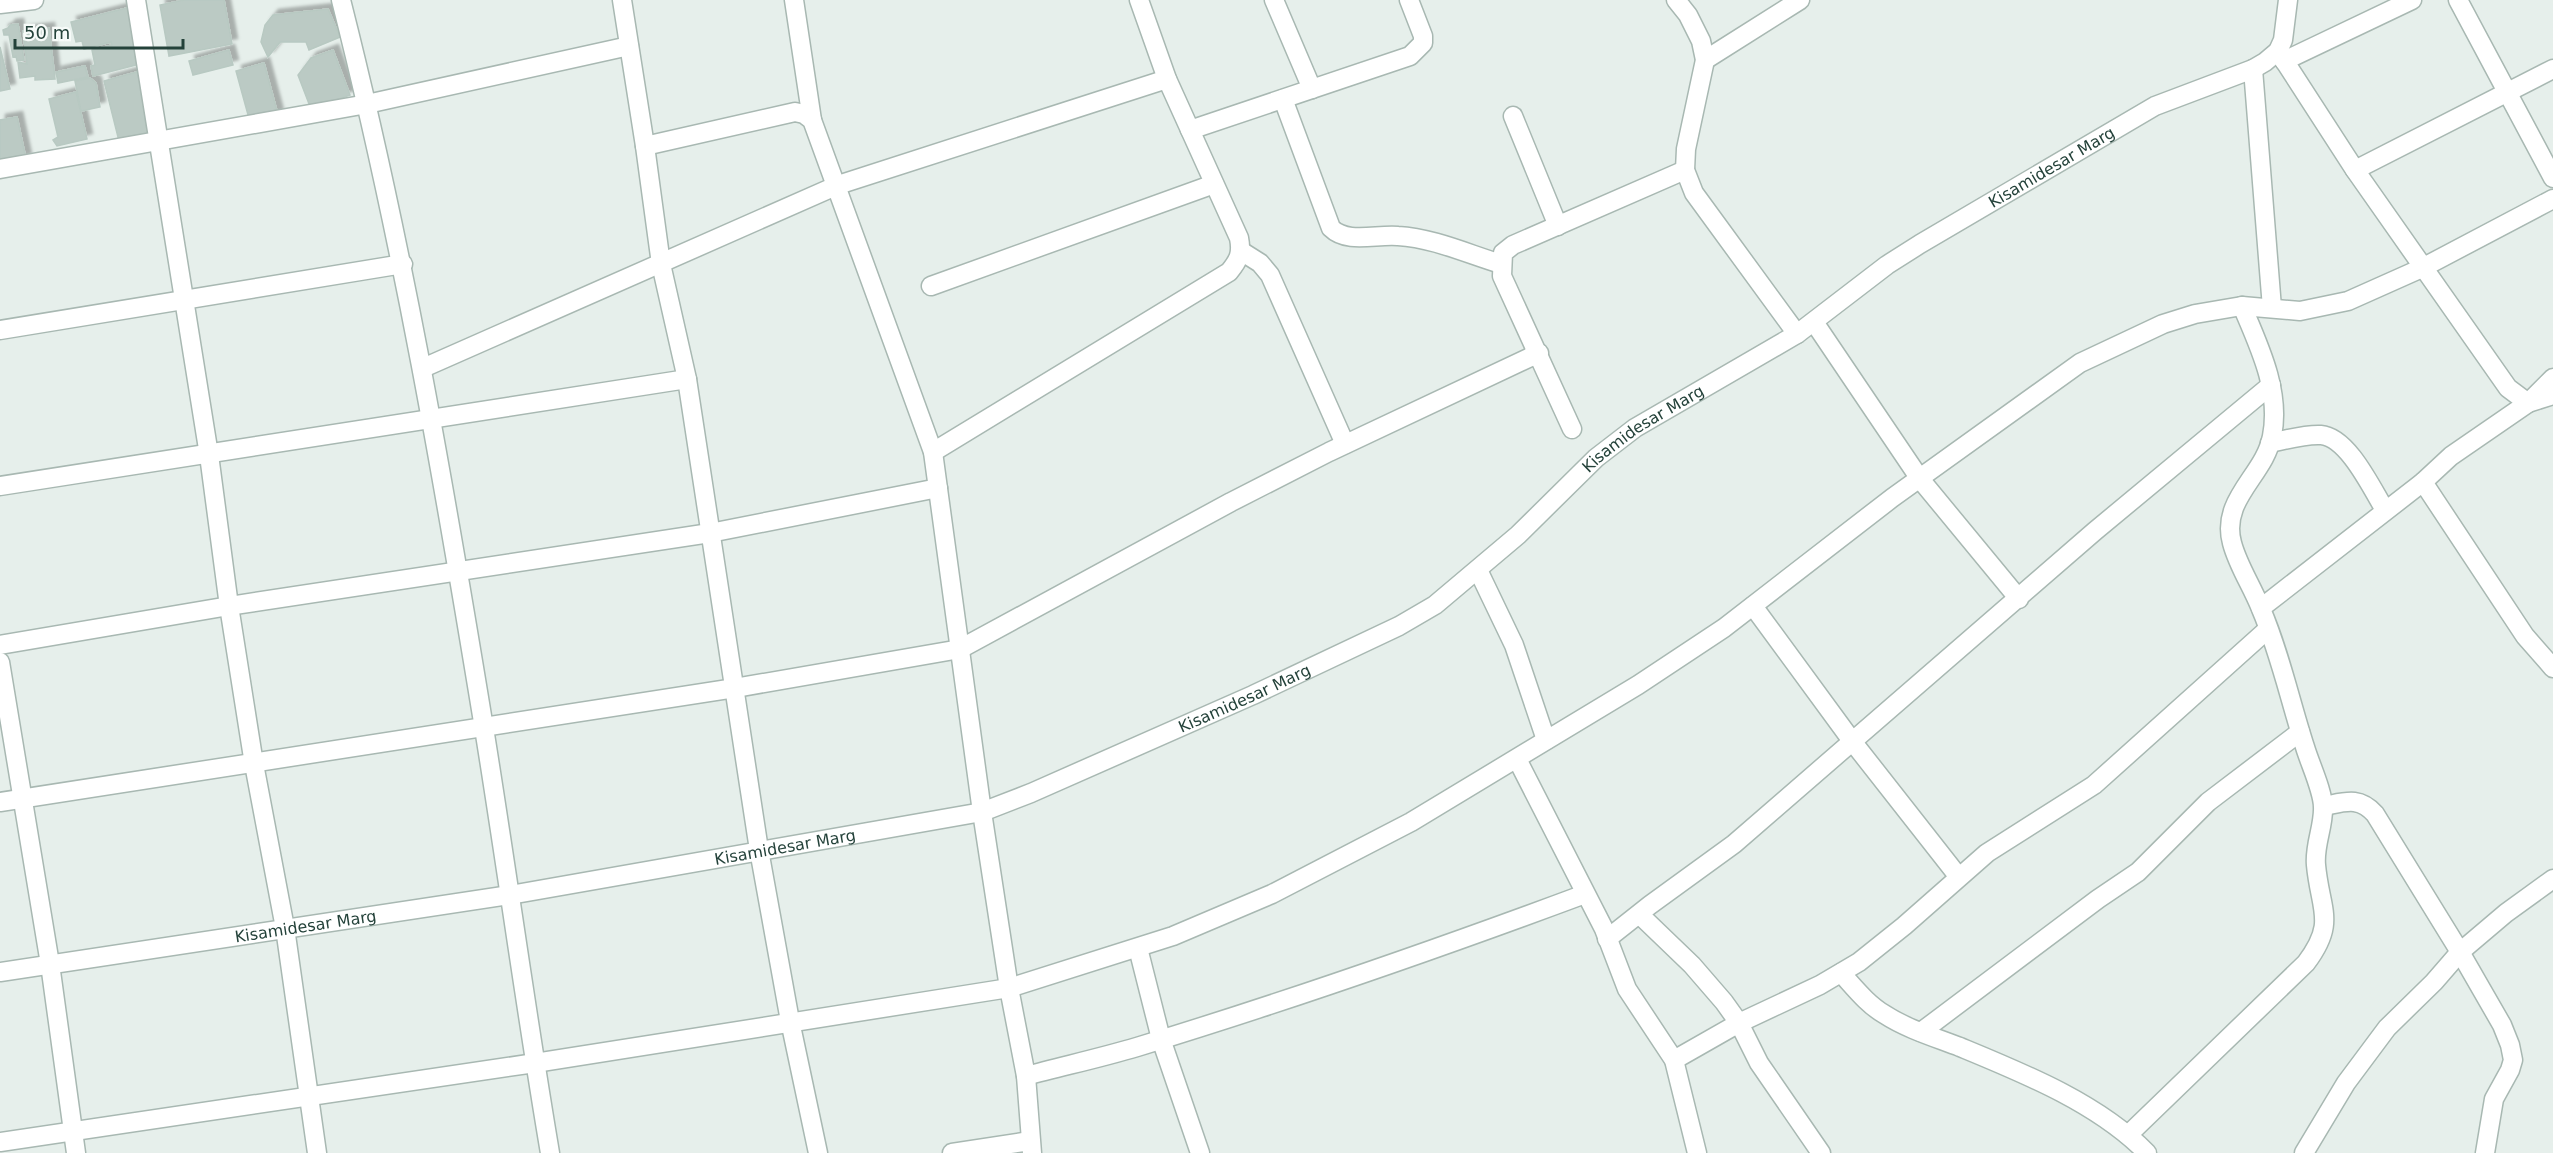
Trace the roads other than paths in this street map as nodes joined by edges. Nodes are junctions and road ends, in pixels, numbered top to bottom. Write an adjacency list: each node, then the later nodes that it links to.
1 (34, 0): 14 (street)
2 (136, 0): 28 (street)
3 (341, 0): 24 (street)
4 (622, 0): 15 (street)
5 (794, 0): 26 (street)
6 (1139, 0): 20 (street)
7 (1274, 0): 21 (street)
8 (1409, 0): 21 (street)
9 (1676, 0): 17 (street)
10 (1800, 0): 17 (street)
11 (2288, 0): 16 (street)
12 (2412, 0): 16 (street, Kisamidesar Marg)
13 (2458, 0): 22 (street)
14 (0, 4)
15 (629, 46): 24 (street); 29 (street)
16 (2281, 56): 18 (street, Kisamidesar Marg); 32 (street)
17 (1706, 60): 31 (street)
18 (2253, 69): 46 (street); 47 (street, Kisamidesar Marg)
19 (2553, 69): 22 (street)
20 (1167, 79): 27 (street); 35 (street)
21 (1312, 89): 23 (street)
22 (2507, 92): 32 (street); 33 (street)
23 (1283, 99): 27 (street); 41 (street)
24 (367, 104): 28 (street); 39 (street)
25 (1513, 116): 37 (street)
26 (812, 120): 29 (street); 35 (street)
27 (1190, 130): 34 (street)
28 (160, 142): 30 (street); 44 (street)
29 (645, 146): 40 (street)
30 (0, 170)
31 (1685, 170): 37 (street); 49 (street)
32 (2355, 170): 42 (street)
33 (2553, 178)
34 (1214, 184): 38 (street); 43 (street)
35 (838, 185): 40 (street); 61 (street)
36 (2553, 199): 42 (street)
37 (1558, 226): 41 (street)
38 (1241, 251): 60 (street); 61 (street)
39 (403, 264): 44 (street); 51 (street)
40 (661, 264): 51 (street); 53 (street)
41 (1501, 264): 50 (street)
42 (2422, 268): 46 (street); 56 (street)
43 (931, 286)
44 (185, 299): 48 (street); 62 (street)
45 (2242, 306): 46 (street); 54 (street); 63 (street)
46 (2272, 309)
47 (1814, 322): 49 (street, Kisamidesar Marg); 63 (street)
48 (0, 330)
49 (1797, 334): 70 (street, Kisamidesar Marg)
50 (1539, 353): 58 (street); 60 (street)
51 (423, 368): 57 (street)
52 (2553, 378): 56 (street)
53 (687, 379): 57 (street); 68 (street)
54 (2271, 385): 59 (street); 71 (street)
55 (2553, 395): 56 (street)
56 (2528, 403): 64 (street)
57 (432, 420): 62 (street); 69 (street)
58 (1572, 429)
59 (2270, 443): 67 (street); 74 (street)
60 (1345, 444): 77 (street)
61 (933, 452): 66 (street)
62 (209, 455): 65 (street); 72 (street)
63 (1920, 479): 71 (street); 73 (street)
64 (2423, 482): 67 (street); 79 (street)
65 (0, 486)
66 (938, 488): 68 (street); 77 (street)
67 (2385, 510): 74 (street)
68 (710, 533): 69 (street); 80 (street)
69 (456, 570): 72 (street); 81 (street)
70 (1478, 570): 83 (street); 90 (street, Kisamidesar Marg)
71 (2019, 599): 84 (street)
72 (229, 606): 76 (street); 86 (street)
73 (1753, 606): 83 (street); 84 (street)
74 (2261, 608): 75 (street)
75 (2268, 629): 82 (street); 92 (street)
76 (0, 645)
77 (960, 649): 80 (street); 90 (street)
78 (0, 662): 87 (street)
79 (2553, 668)
80 (735, 688): 81 (street); 91 (street)
81 (484, 725): 86 (street); 95 (street)
82 (2300, 732): 89 (street); 107 (street)
83 (1546, 740): 85 (street)
84 (1852, 741): 92 (street); 96 (street)
85 (1517, 759): 94 (street); 99 (street)
86 (254, 764): 87 (street); 97 (street)
87 (21, 798): 88 (street); 101 (street)
88 (0, 802)
89 (2324, 806): 100 (street); 114 (street)
90 (982, 812): 91 (street, Kisamidesar Marg); 104 (street)
91 (759, 850): 95 (street, Kisamidesar Marg); 105 (street)
92 (1958, 876): 103 (street)
93 (2553, 879): 100 (street)
94 (1585, 894): 98 (street); 108 (street)
95 (510, 895): 97 (street, Kisamidesar Marg); 110 (street)
96 (1640, 915): 98 (street); 106 (street)
97 (285, 928): 101 (street, Kisamidesar Marg); 112 (street)
98 (1607, 939): 109 (street)
99 (1138, 948): 104 (street); 108 (street)
100 (2460, 952): 126 (street); 127 (street)
101 (50, 964): 102 (street, Kisamidesar Marg); 113 (street)
102 (0, 972)
103 (1840, 973): 106 (street); 107 (street)
104 (1009, 988): 105 (street); 111 (street)
105 (790, 1021): 110 (street); 120 (street)
106 (1739, 1023): 109 (street); 124 (street)
107 (1921, 1032): 114 (street)
108 (1161, 1039): 111 (street); 122 (street)
109 (1674, 1060): 123 (street)
110 (535, 1063): 112 (street); 119 (street)
111 (1026, 1076): 116 (street)
112 (309, 1096): 113 (street); 118 (street)
113 (73, 1132): 115 (street); 117 (street)
114 (2128, 1136): 125 (street)
115 (0, 1142)
116 (1031, 1147): 121 (street)
117 (76, 1153)
118 (317, 1153)
119 (550, 1153)
120 (818, 1153)
121 (952, 1153)
122 (1200, 1153)
123 (1697, 1153)
124 (1821, 1153)
125 (2147, 1153)
126 (2304, 1153)
127 (2485, 1153)

